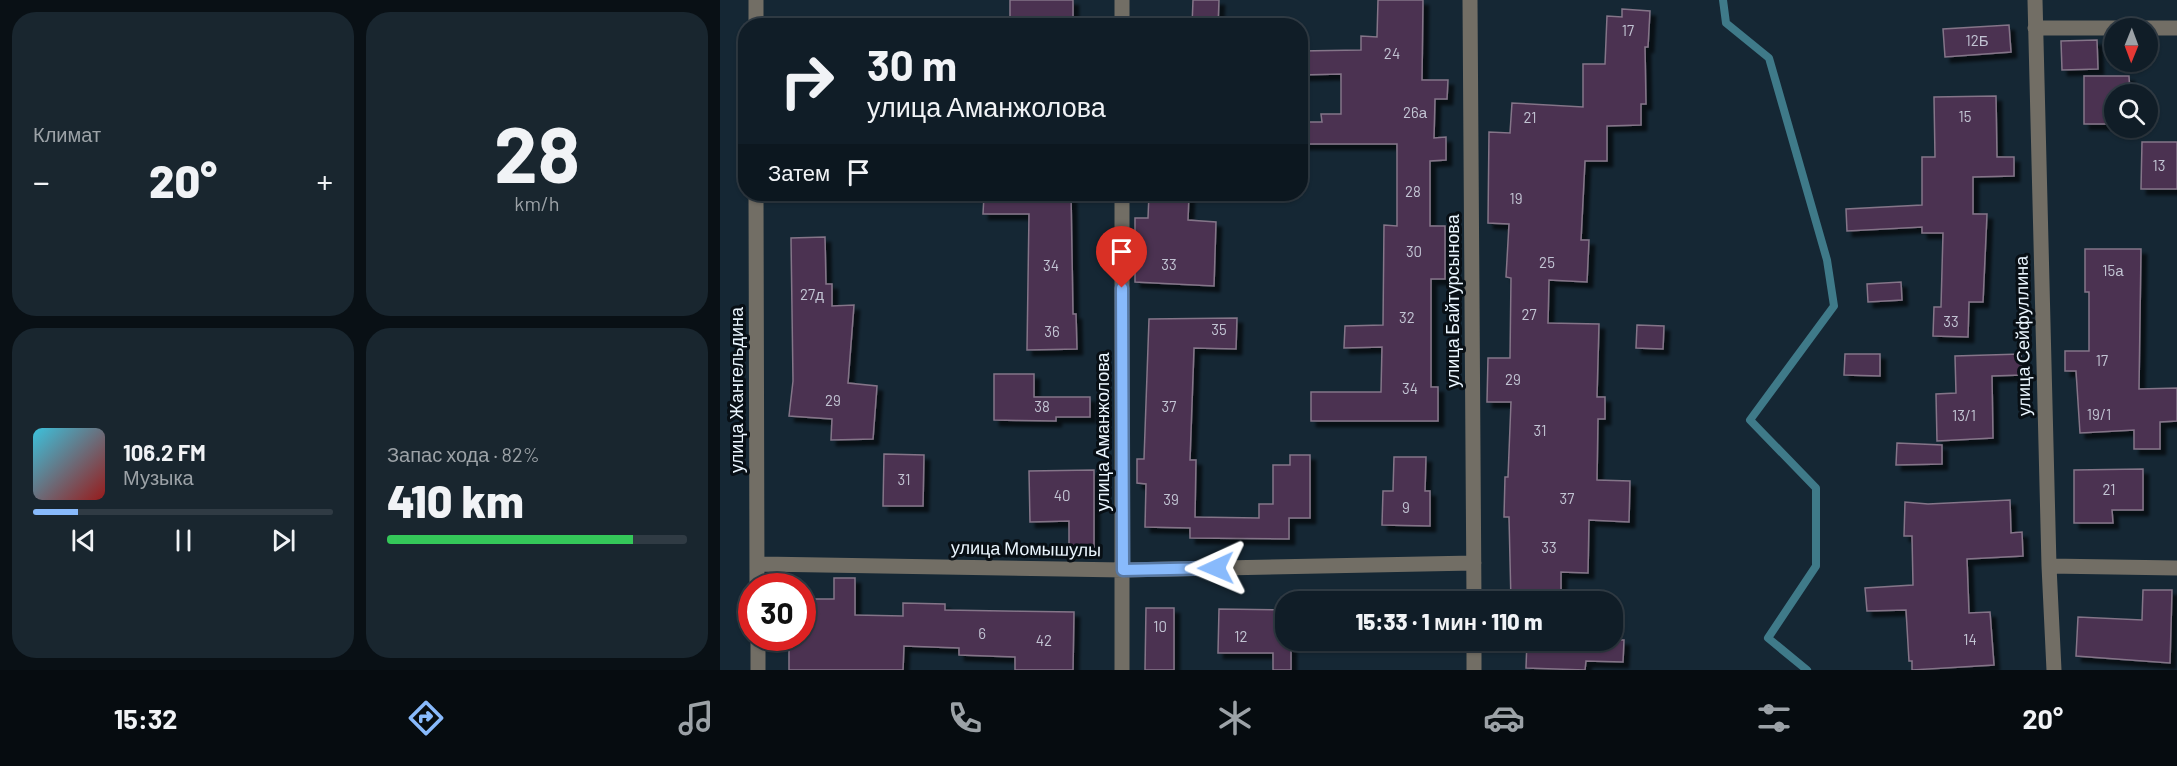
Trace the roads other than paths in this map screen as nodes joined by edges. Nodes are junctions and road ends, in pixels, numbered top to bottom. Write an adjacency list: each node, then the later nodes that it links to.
1 (756, 0): 5 (street)
2 (1122, 0): 6 (street)
3 (1470, 0): 11 (street, улица Байтурсынова)
4 (2035, 0): 7 (street, улица Сейфуллина)
5 (756, 18)
6 (1122, 18)
7 (2035, 28): 8 (street); 13 (street, улица Сейфуллина)
8 (2177, 28)
9 (756, 201): 12 (street, улица Жангельдина)
10 (1122, 201): 15 (street, улица Аманжолова)
11 (1474, 563): 15 (street, улица Момышулы); 17 (street, улица Байтурсынова)
12 (757, 564): 15 (street, улица Момышулы); 16 (street, улица Жангельдина)
13 (2049, 566): 14 (street); 23 (street, улица Сейфуллина)
14 (2177, 568)
15 (1123, 570): 21 (street, улица Аманжолова)
16 (757, 573)
17 (1474, 591)
18 (758, 651): 20 (street)
19 (1474, 651): 22 (street)
20 (758, 670)
21 (1122, 670)
22 (1474, 670)
23 (2054, 670)

